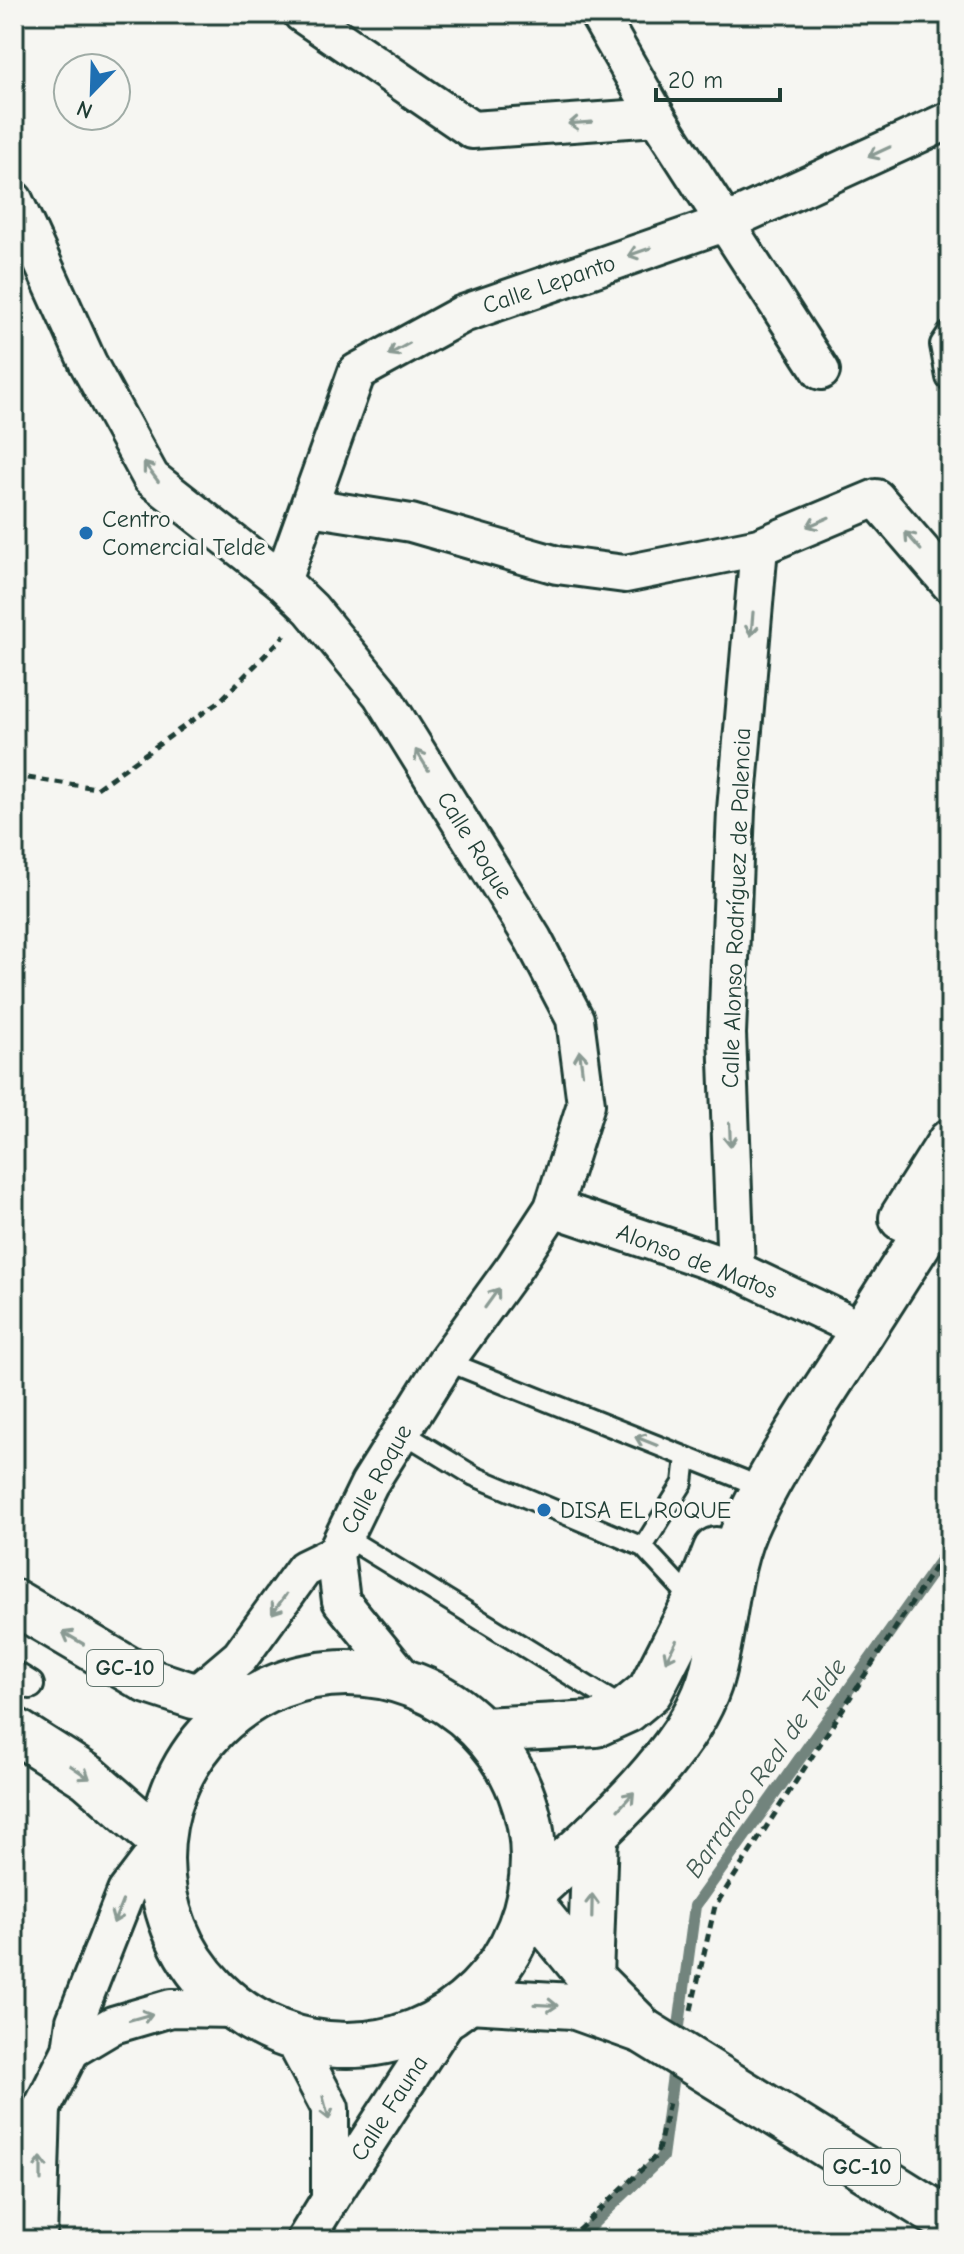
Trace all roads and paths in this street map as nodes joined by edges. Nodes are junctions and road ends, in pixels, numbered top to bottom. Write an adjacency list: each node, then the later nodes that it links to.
1 (302, 14): 3 (street, one-way to 1)
2 (598, 14): 3 (street)
3 (657, 117): 6 (street)
4 (950, 120): 6 (street, Calle Lepanto, one-way to 6)
5 (14, 200): 12 (street, Calle Roque, one-way to 5)
6 (727, 222): 8 (street); 10 (street, Calle Lepanto, one-way to 10)
7 (950, 336): 9 (street)
8 (821, 371)
9 (950, 377)
10 (310, 507): 11 (street); 12 (street, Calle Lepanto)
11 (759, 547): 13 (street, one-way to 11); 19 (street, Calle Alonso Rodríguez de Palencia, one-way to 19)
12 (282, 581): 14 (street, Calle Roque)
13 (950, 584)
14 (311, 609): 15 (path); 18 (street, Calle Roque, one-way to 14)
15 (14, 776)
16 (950, 1142): 20 (main road)
17 (950, 1194): 36 (main road, one-way to 17)
18 (553, 1208): 19 (street, Alonso de Matos); 21 (street, Calle Roque, one-way to 18)
19 (736, 1270): 20 (street, Alonso de Matos)
20 (839, 1319): 24 (main road)
21 (446, 1361): 22 (street, Calle Roque); 23 (lane, one-way to 21)
22 (402, 1432): 26 (street, Calle Roque); 27 (lane)
23 (686, 1457): 24 (lane); 27 (lane)
24 (744, 1480): 29 (main road)
25 (950, 1544): 42 (path)
26 (340, 1545): 30 (street, Calle Roque); 31 (street, Calle Roque, one-way to 31); 33 (lane)
27 (643, 1547): 29 (lane)
28 (14, 1602): 31 (main road, GC-10, one-way to 28)
29 (695, 1603): 33 (main road, one-way to 33)
30 (406, 1681): 32 (main road); 35 (main road)
31 (194, 1696): 32 (main road, GC-10)
32 (249, 1698): 37 (main road)
33 (627, 1710): 35 (main road)
34 (14, 1730): 37 (main road, one-way to 37)
35 (483, 1730): 38 (main road)
36 (595, 1834): 38 (main road); 39 (main road, one-way to 36)
37 (160, 1844): 40 (main road); 45 (street, one-way to 45)
38 (529, 1898): 39 (main road, GC-10); 41 (main road)
39 (590, 1977): 43 (main road, GC-10)
40 (236, 2009): 44 (main road); 45 (street, one-way to 40)
41 (458, 2009): 43 (main road, GC-10, one-way to 43); 44 (main road); 49 (street, Calle Fauna)
42 (690, 2015)
43 (643, 2031): 51 (main road, GC-10, bridge)
44 (293, 2038): 49 (street, Calle Fauna, one-way to 49)
45 (71, 2050): 47 (street)
46 (672, 2093): 54 (path)
47 (42, 2108): 48 (street); 52 (street, one-way to 47)
48 (14, 2143)
49 (330, 2199): 53 (street, Calle Fauna)
50 (14, 2202): 52 (street)
51 (950, 2222)
52 (39, 2234)
53 (305, 2240)
54 (568, 2240)

